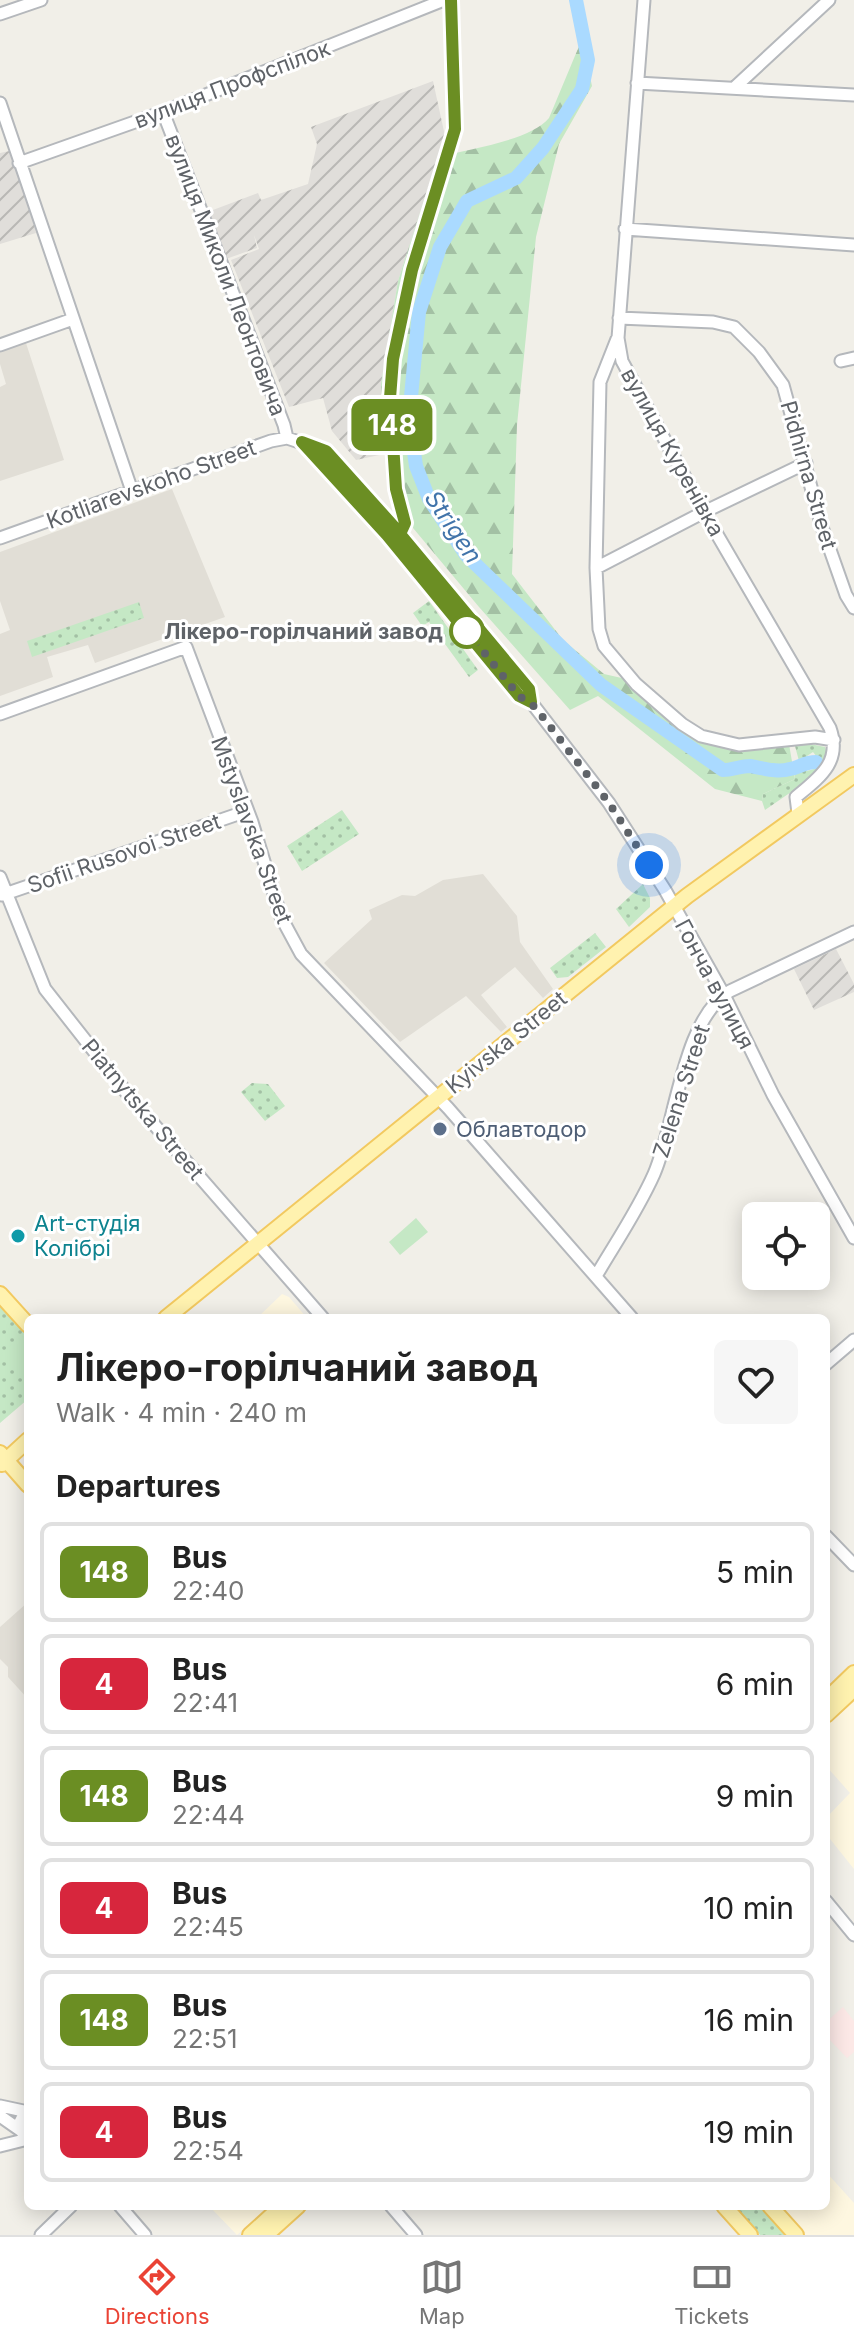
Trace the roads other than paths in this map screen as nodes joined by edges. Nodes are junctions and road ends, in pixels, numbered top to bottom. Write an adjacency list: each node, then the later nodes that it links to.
1 (41, 0): 6 (street)
2 (444, 0): 11 (street, вулиця Профспілок)
3 (451, 0): 26 (street)
4 (644, 0): 7 (street, вулиця Куренівка)
5 (829, 0): 8 (street)
6 (0, 14)
7 (637, 83): 8 (street); 13 (street, вулиця Куренівка)
8 (734, 88): 9 (street)
9 (854, 95)
10 (0, 103): 12 (street)
11 (163, 112): 12 (street, вулиця Профспілок); 21 (street, вулиця Миколи Леонтовича)
12 (19, 163): 16 (street)
13 (625, 229): 14 (street); 15 (street, вулиця Куренівка)
14 (854, 245)
15 (619, 318): 17 (street, вулиця Куренівка); 23 (street, Pidhirna Street)
16 (73, 319): 18 (street); 24 (street)
17 (618, 338): 25 (street, вулиця Куренівка); 28 (street)
18 (0, 345)
19 (854, 358): 20 (street)
20 (841, 361)
21 (287, 438): 22 (street, Kotliarevskoho Street); 24 (street, Kotliarevskoho Street)
22 (302, 442): 26 (street, Гонча вулиця); 30 (street, Гонча вулиця)
23 (806, 463): 25 (street); 29 (street, Pidhirna Street)
24 (132, 491): 27 (street, Kotliarevskoho Street)
25 (704, 512): 28 (street); 32 (street, вулиця Куренівка)
26 (400, 534): 30 (street, Гонча вулиця)
27 (0, 538)
28 (596, 568): 32 (street)
29 (854, 608)
30 (531, 702): 38 (street, Гонча вулиця)
31 (0, 714): 34 (street, Mstyslavska Street)
32 (834, 740): 35 (street)
33 (854, 775): 35 (main road, Kyivska Street)
34 (247, 811): 37 (street, Sofii Rusovoi Street); 41 (street, Mstyslavska Street)
35 (798, 813): 38 (main road, Kyivska Street)
36 (0, 877): 37 (street, Piatnytska Street)
37 (3, 894): 43 (street, Piatnytska Street)
38 (674, 906): 40 (street, Гонча вулиця); 41 (main road, Kyivska Street)
39 (854, 932): 40 (street, Zelena Street)
40 (724, 995): 42 (street, Гонча вулиця); 44 (street, Zelena Street)
41 (438, 1097): 43 (main road, Kyivska Street); 44 (street, Mstyslavska Street)
42 (854, 1238)
43 (257, 1243): 46 (main road, Kyivska Street); 47 (street, Piatnytska Street)
44 (596, 1276): 48 (street, Mstyslavska Street)
45 (0, 1294): 49 (main road)
46 (171, 1314)
47 (319, 1314)
48 (629, 1314)
49 (24, 1321)
50 (854, 1340): 51 (street)
51 (830, 1361)
52 (24, 1443): 53 (main road)
53 (2, 1460): 54 (main road)
54 (24, 1481)
55 (830, 1540): 56 (street)
56 (854, 1565)
57 (854, 1673): 59 (main road)
58 (854, 1689): 60 (main road)
59 (830, 1696)
60 (830, 1711)
61 (830, 1906): 62 (street)
62 (854, 1935)
63 (0, 2106): 64 (street)
64 (24, 2111)
65 (0, 2116): 67 (street)
66 (24, 2116): 67 (street)
67 (23, 2136): 68 (street)
68 (0, 2146)
69 (67, 2210): 76 (street)
70 (123, 2210): 77 (street)
71 (278, 2210): 78 (main road)
72 (294, 2210): 79 (main road)
73 (394, 2210): 80 (street)
74 (728, 2210): 81 (main road)
75 (774, 2210): 82 (main road)
76 (41, 2235)
77 (145, 2235)
78 (250, 2235)
79 (266, 2235)
80 (416, 2235)
81 (750, 2235)
82 (796, 2235)

